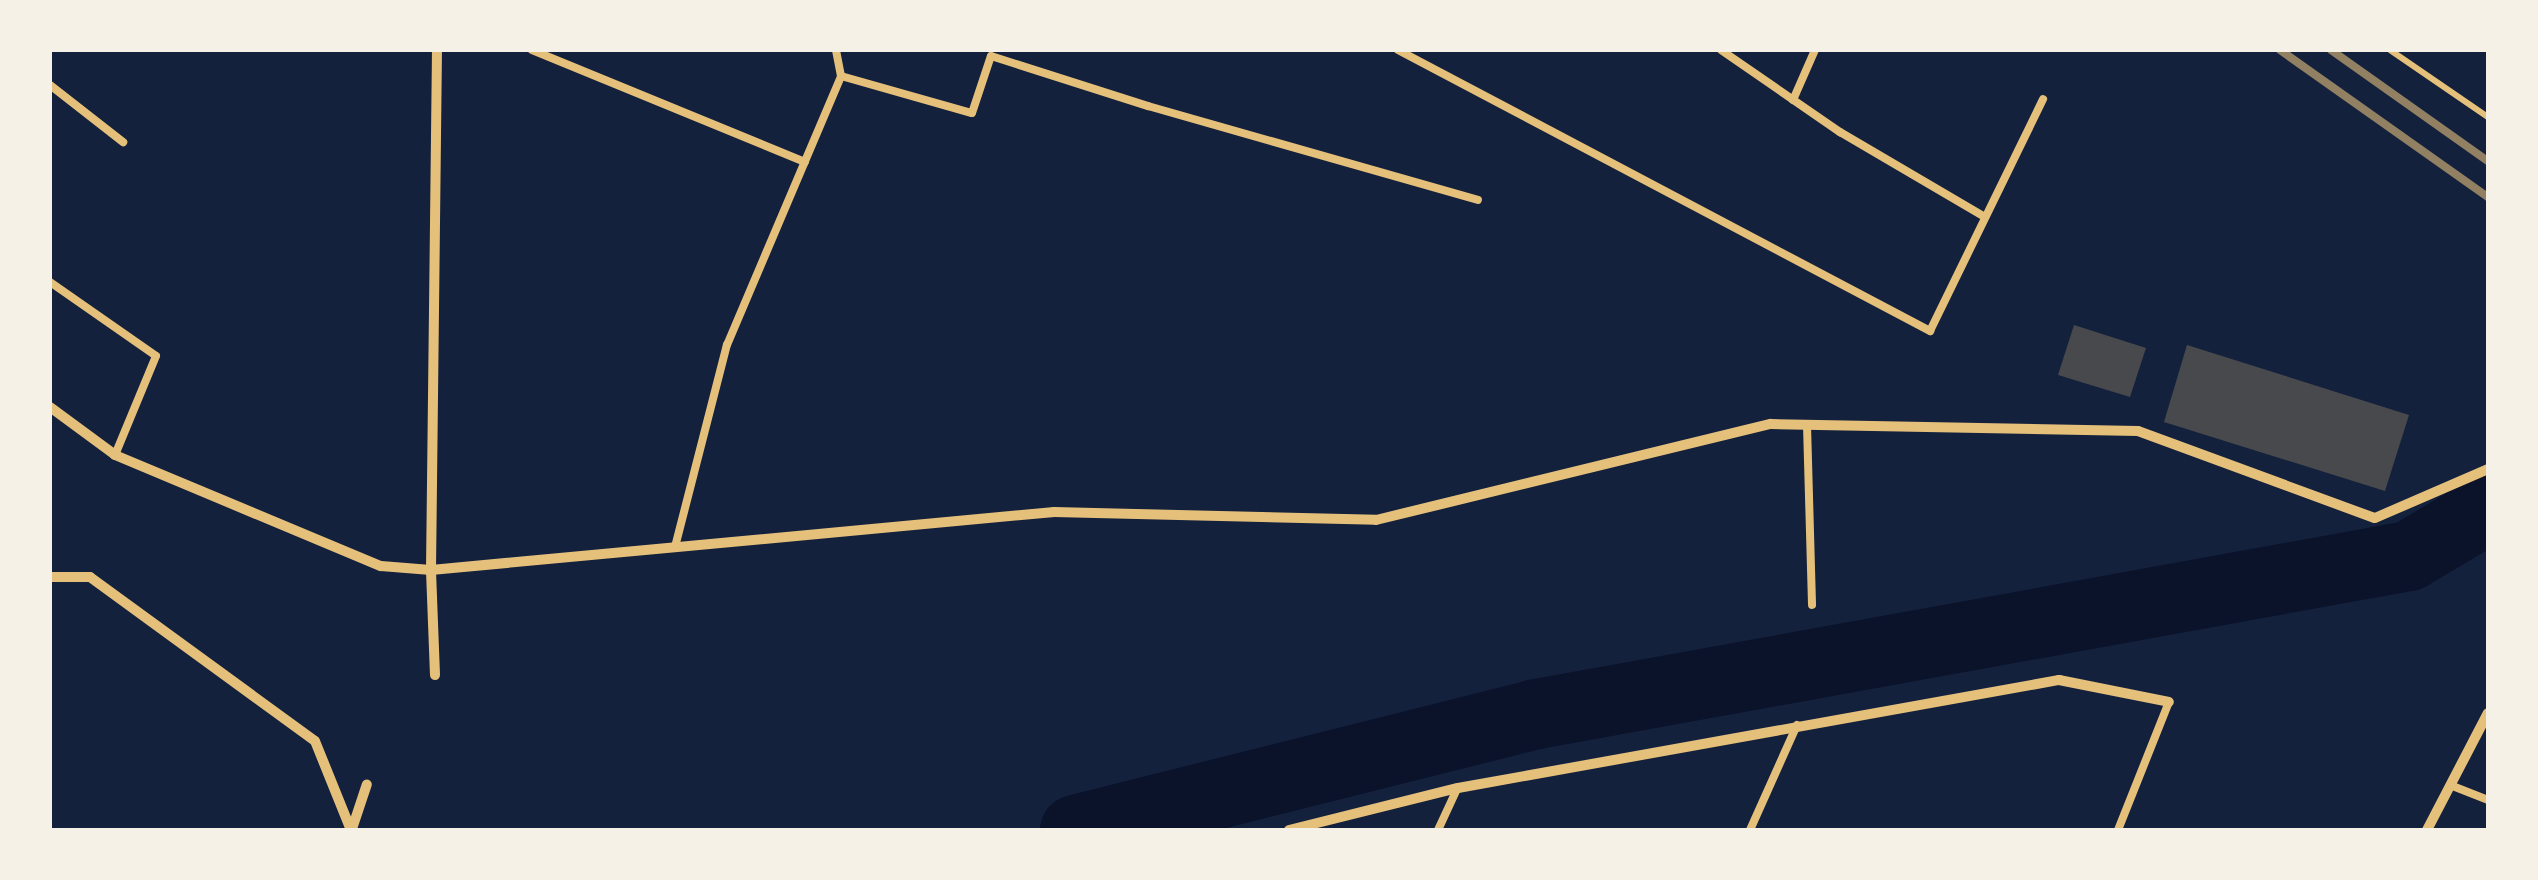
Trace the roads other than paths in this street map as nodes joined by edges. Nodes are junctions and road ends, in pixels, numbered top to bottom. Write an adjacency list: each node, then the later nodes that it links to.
1 (437, 50): 21 (street)
2 (532, 50): 12 (lane)
3 (836, 50): 7 (lane)
4 (1398, 50): 14 (lane)
5 (1721, 50): 9 (lane)
6 (1815, 50): 9 (lane)
7 (841, 76): 12 (lane); 13 (lane)
8 (50, 85): 11 (lane)
9 (1794, 100): 14 (lane)
10 (2043, 100): 14 (lane)
11 (123, 142)
12 (805, 162): 20 (lane)
13 (1478, 200)
14 (1985, 217)
15 (50, 282): 18 (lane)
16 (50, 407): 18 (street)
17 (1807, 425): 19 (street); 20 (street); 23 (lane)
18 (115, 456): 21 (street)
19 (2488, 469)
20 (675, 547): 21 (street)
21 (431, 570): 24 (street)
22 (50, 577): 32 (street)
23 (1812, 605)
24 (435, 676)
25 (2169, 702): 27 (street); 36 (lane)
26 (2488, 713): 29 (street)
27 (1797, 725): 30 (street); 35 (lane)
28 (367, 784): 32 (street)
29 (2450, 785): 31 (lane); 37 (street)
30 (1458, 788): 33 (street); 34 (lane)
31 (2488, 800)
32 (351, 830)
33 (1289, 830)
34 (1438, 830)
35 (1750, 830)
36 (2118, 830)
37 (2427, 830)

